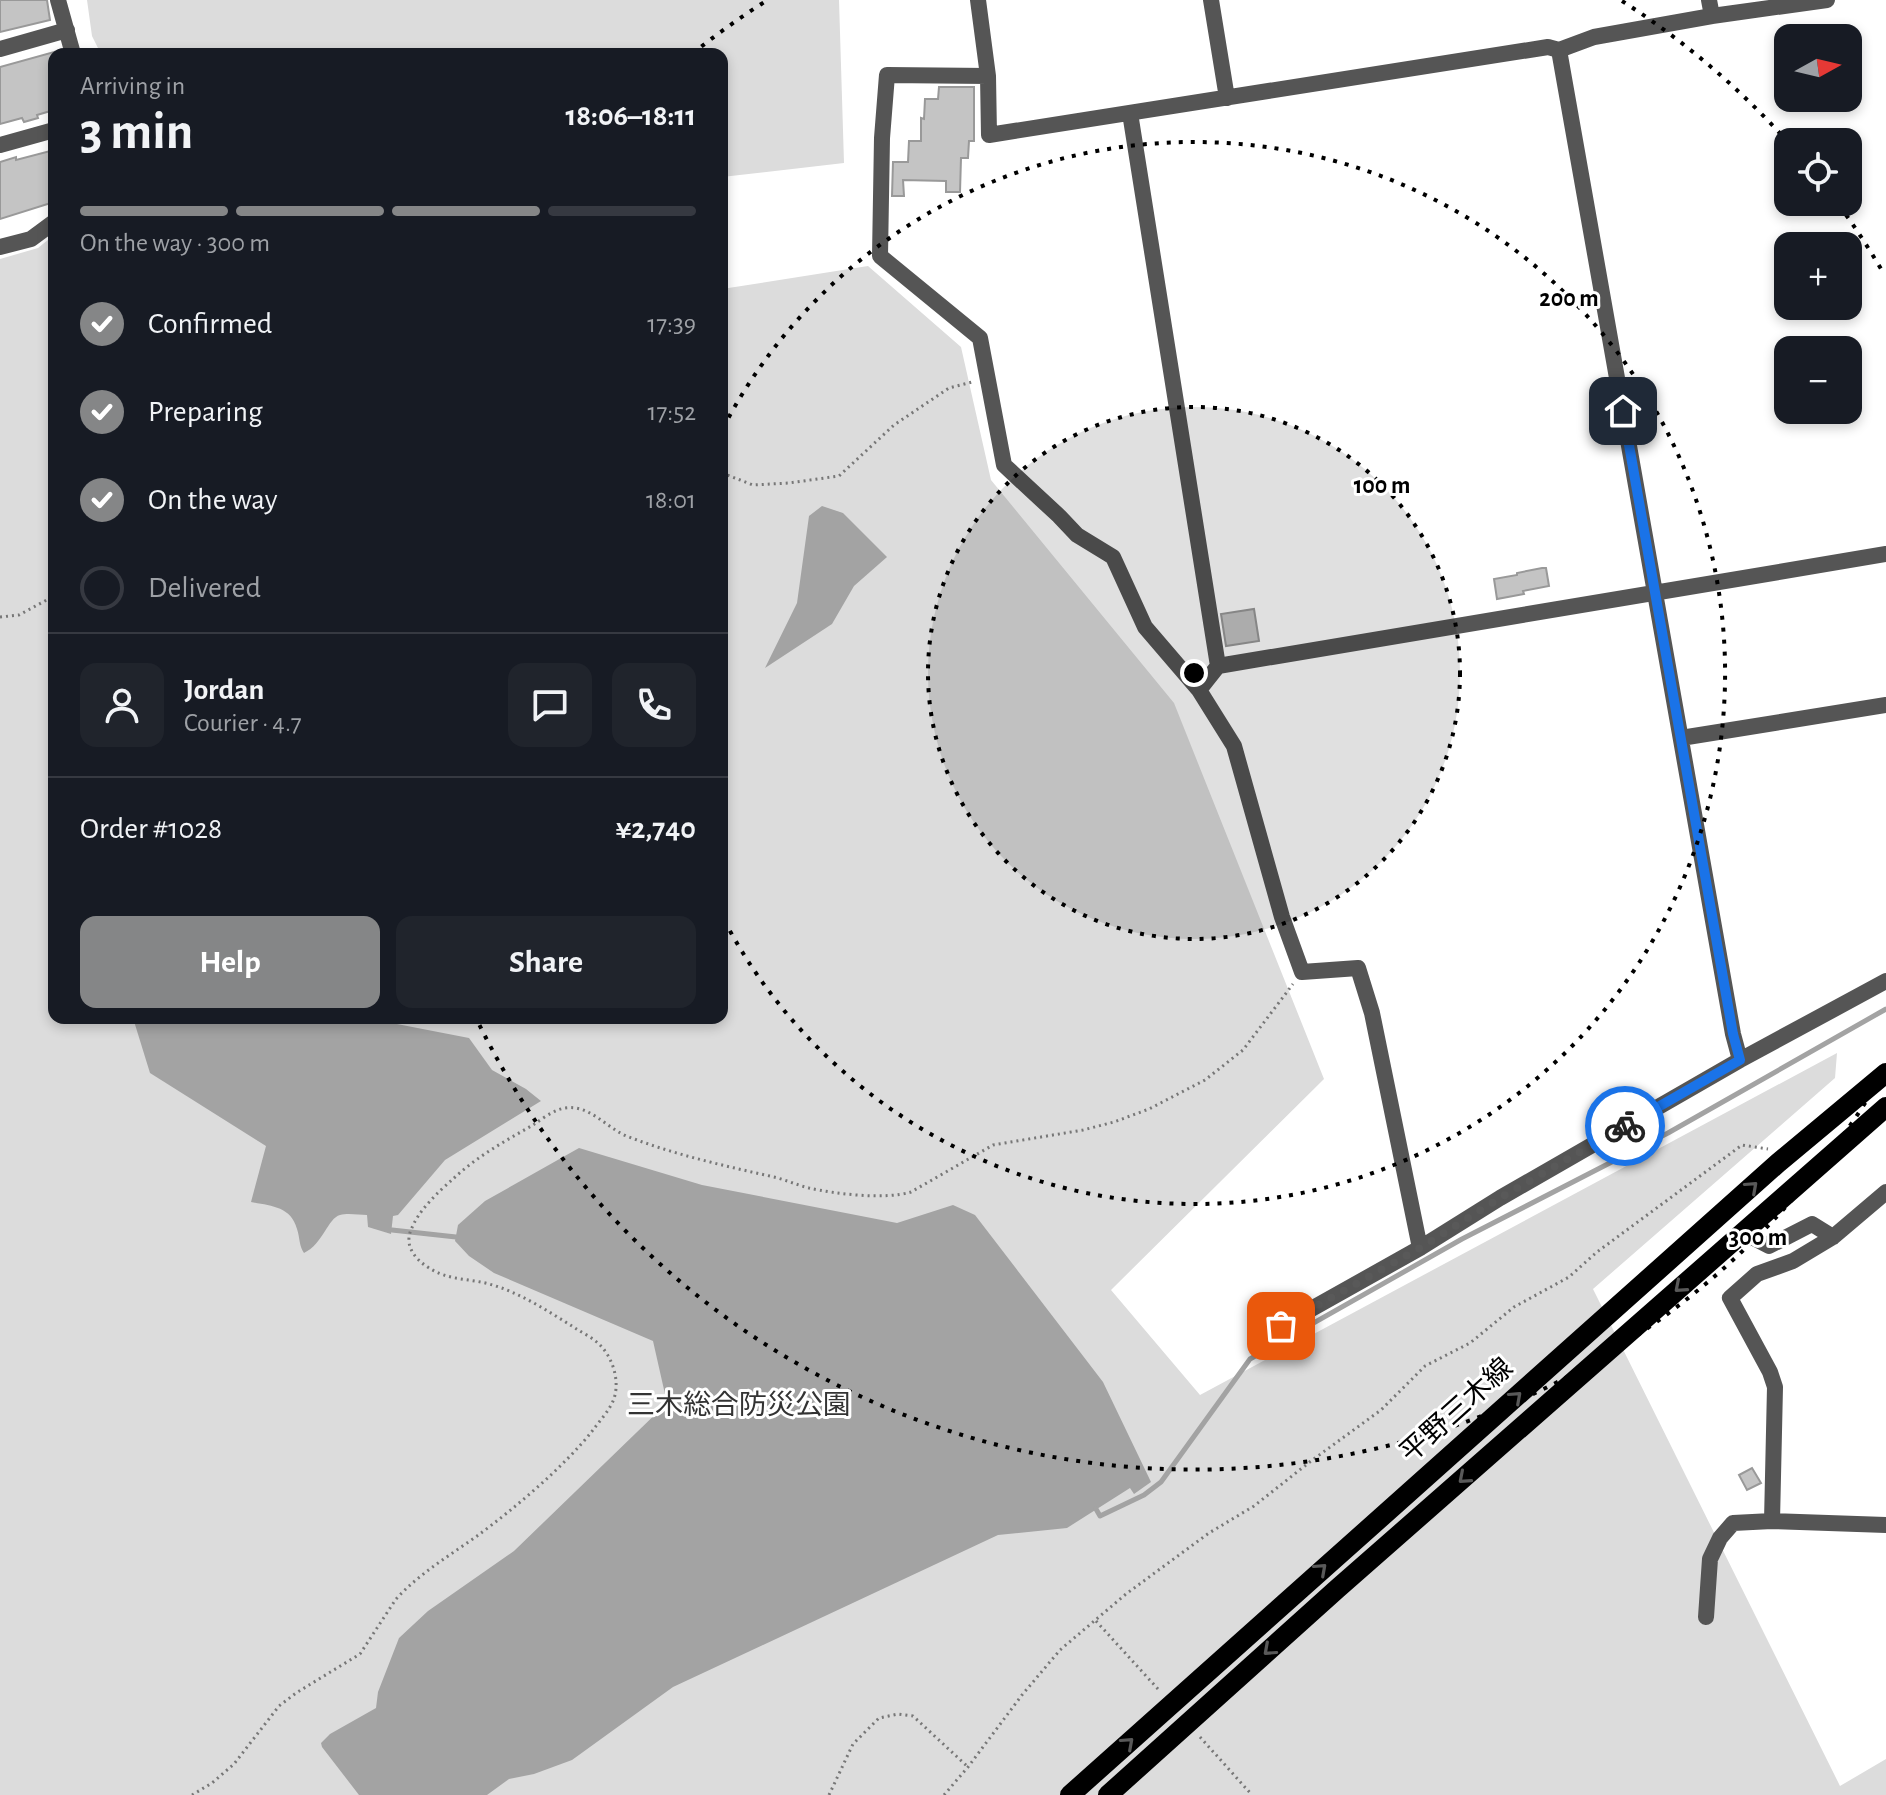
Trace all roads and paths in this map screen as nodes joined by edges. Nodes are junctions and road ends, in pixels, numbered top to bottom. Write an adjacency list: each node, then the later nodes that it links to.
1 (58, 0): 6 (street)
2 (978, 0): 10 (street)
3 (1211, 0): 11 (street)
4 (1827, 0): 5 (street)
5 (1711, 8): 9 (street)
6 (67, 30): 7 (street); 8 (street)
7 (72, 48)
8 (0, 49)
9 (1559, 50): 11 (street); 20 (street)
10 (988, 76): 12 (street); 17 (street)
11 (1227, 98): 12 (street)
12 (1130, 113): 23 (street)
13 (48, 132): 14 (street)
14 (0, 145)
15 (48, 226): 16 (street)
16 (0, 247)
17 (987, 378): 18 (path); 24 (street)
18 (728, 475)
19 (1886, 554): 20 (street)
20 (1655, 591): 23 (street); 26 (street)
21 (48, 599): 22 (path)
22 (0, 617)
23 (1218, 666): 24 (street)
24 (1199, 690): 27 (street)
25 (1886, 705): 26 (street)
26 (1681, 738): 29 (street)
27 (1302, 972): 36 (street); 46 (path)
28 (1886, 981): 29 (street)
29 (1740, 1060): 36 (street)
30 (1886, 1073): 32 (main road, 平野三木線)
31 (1886, 1107): 34 (main road, 平野三木線)
32 (1778, 1163): 41 (path); 49 (main road, 平野三木線, one-way to 32)
33 (1886, 1192): 35 (street)
34 (1742, 1232): 35 (street); 50 (main road, 平野三木線, one-way to 50)
35 (1833, 1237): 38 (street)
36 (1420, 1248): 37 (street)
37 (1281, 1326)
38 (1772, 1521): 39 (street); 40 (street)
39 (1886, 1525)
40 (1706, 1617)
41 (1096, 1621): 42 (path); 44 (path)
42 (1124, 1651)
43 (1221, 1760): 45 (path)
44 (968, 1767): 47 (path); 48 (path)
45 (1249, 1794)
46 (192, 1795)
47 (829, 1795)
48 (944, 1795)
49 (1070, 1795)
50 (1108, 1795)

